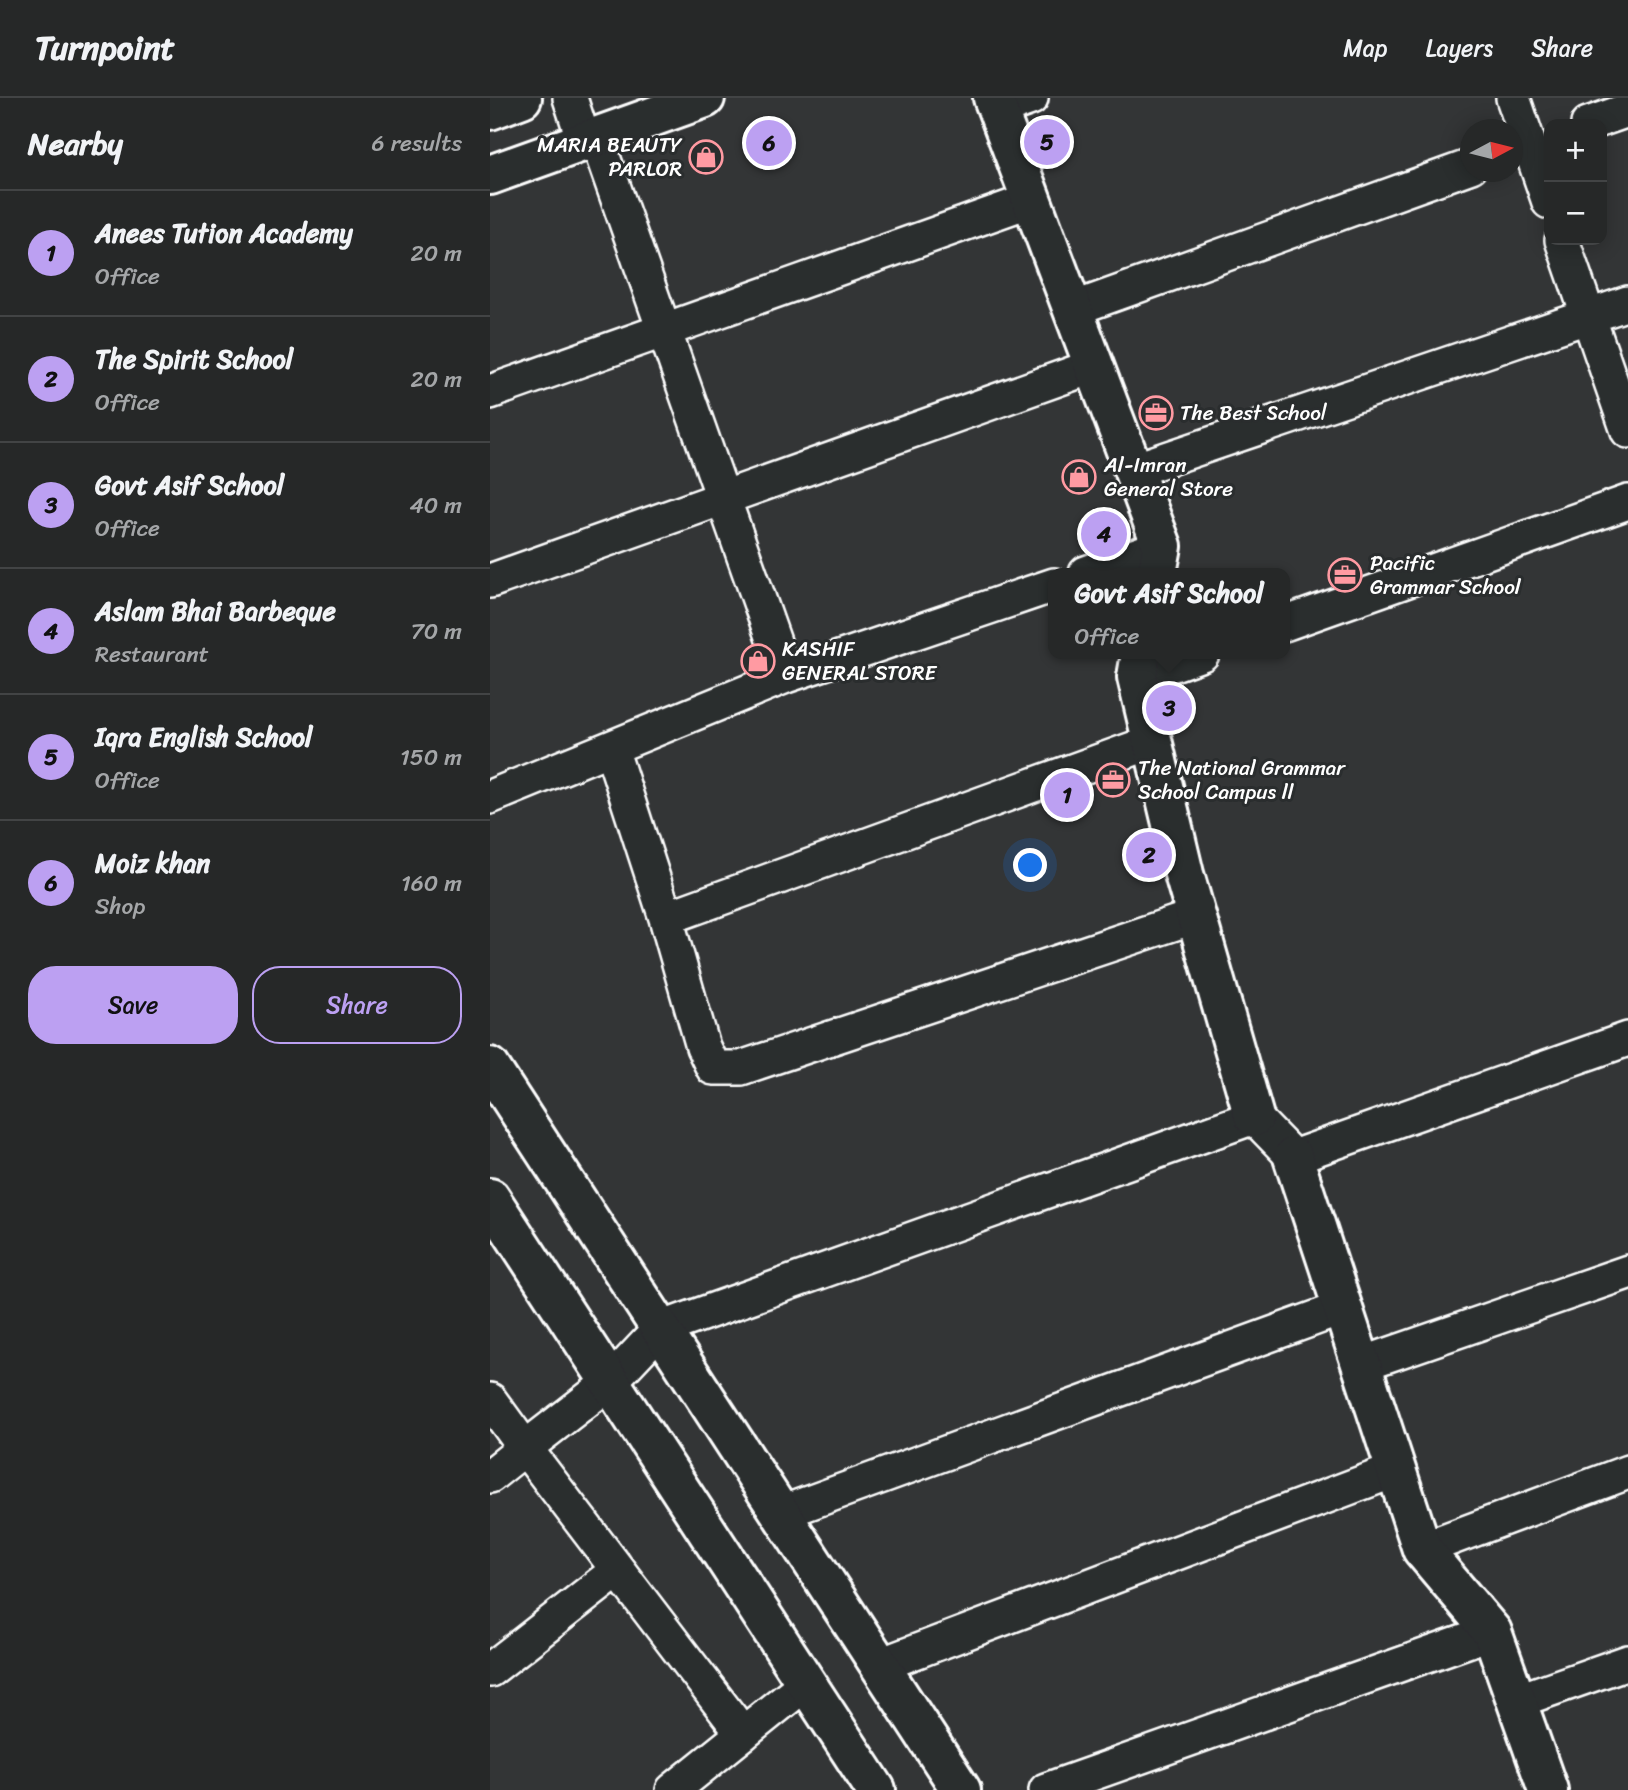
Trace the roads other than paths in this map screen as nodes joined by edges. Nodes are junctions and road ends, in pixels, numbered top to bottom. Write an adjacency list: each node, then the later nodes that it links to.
1 (522, 98): 6 (street)
2 (570, 98): 9 (street)
3 (705, 98): 9 (street)
4 (1513, 98): 10 (street)
5 (1007, 102): 14 (street)
6 (490, 110)
7 (1628, 110): 8 (street)
8 (1602, 119)
9 (590, 139): 12 (street); 19 (street)
10 (1530, 145): 13 (street)
11 (1460, 170): 17 (street)
12 (490, 174)
13 (1544, 187)
14 (1031, 200): 17 (street); 19 (street)
15 (1564, 245): 18 (street)
16 (1628, 303): 18 (street)
17 (1073, 309): 20 (street)
18 (1588, 316): 22 (street); 23 (street)
19 (663, 330): 21 (street); 24 (street)
20 (1094, 366): 23 (street); 24 (street)
21 (490, 392)
22 (1628, 431)
23 (1133, 470): 26 (street)
24 (723, 498): 28 (street); 33 (street)
25 (1628, 502): 30 (street)
26 (1160, 560): 27 (street)
27 (1114, 568)
28 (490, 581)
29 (1048, 587): 33 (street)
30 (1290, 622)
31 (1173, 659): 32 (street)
32 (1139, 665): 34 (street)
33 (786, 676): 35 (street)
34 (1152, 742): 37 (street); 38 (street)
35 (611, 748): 36 (street); 38 (street)
36 (490, 797)
37 (1196, 916): 38 (street); 41 (street)
38 (666, 918)
39 (1628, 1039): 42 (street)
40 (490, 1067): 46 (street)
41 (1254, 1117): 42 (street); 46 (street)
42 (1293, 1157): 45 (street)
43 (490, 1198): 48 (street)
44 (1628, 1272): 47 (street)
45 (1343, 1308): 47 (street); 54 (street)
46 (660, 1329): 48 (street); 54 (street)
47 (1362, 1364): 51 (street)
48 (610, 1382): 50 (street); 61 (street)
49 (490, 1400): 50 (street)
50 (525, 1448): 53 (street); 56 (street)
51 (1396, 1470): 55 (street); 59 (street)
52 (1628, 1472): 55 (street)
53 (490, 1476)
54 (781, 1513): 59 (street)
55 (1422, 1549): 57 (street)
56 (618, 1570): 60 (street); 63 (street)
57 (1492, 1632): 62 (street); 67 (street)
58 (1628, 1662): 62 (street)
59 (880, 1664): 66 (street)
60 (490, 1670)
61 (806, 1683): 63 (street); 65 (street)
62 (1517, 1701): 68 (street)
63 (743, 1734): 64 (street)
64 (673, 1790)
65 (876, 1790)
66 (961, 1790)
67 (1046, 1790)
68 (1548, 1790)

